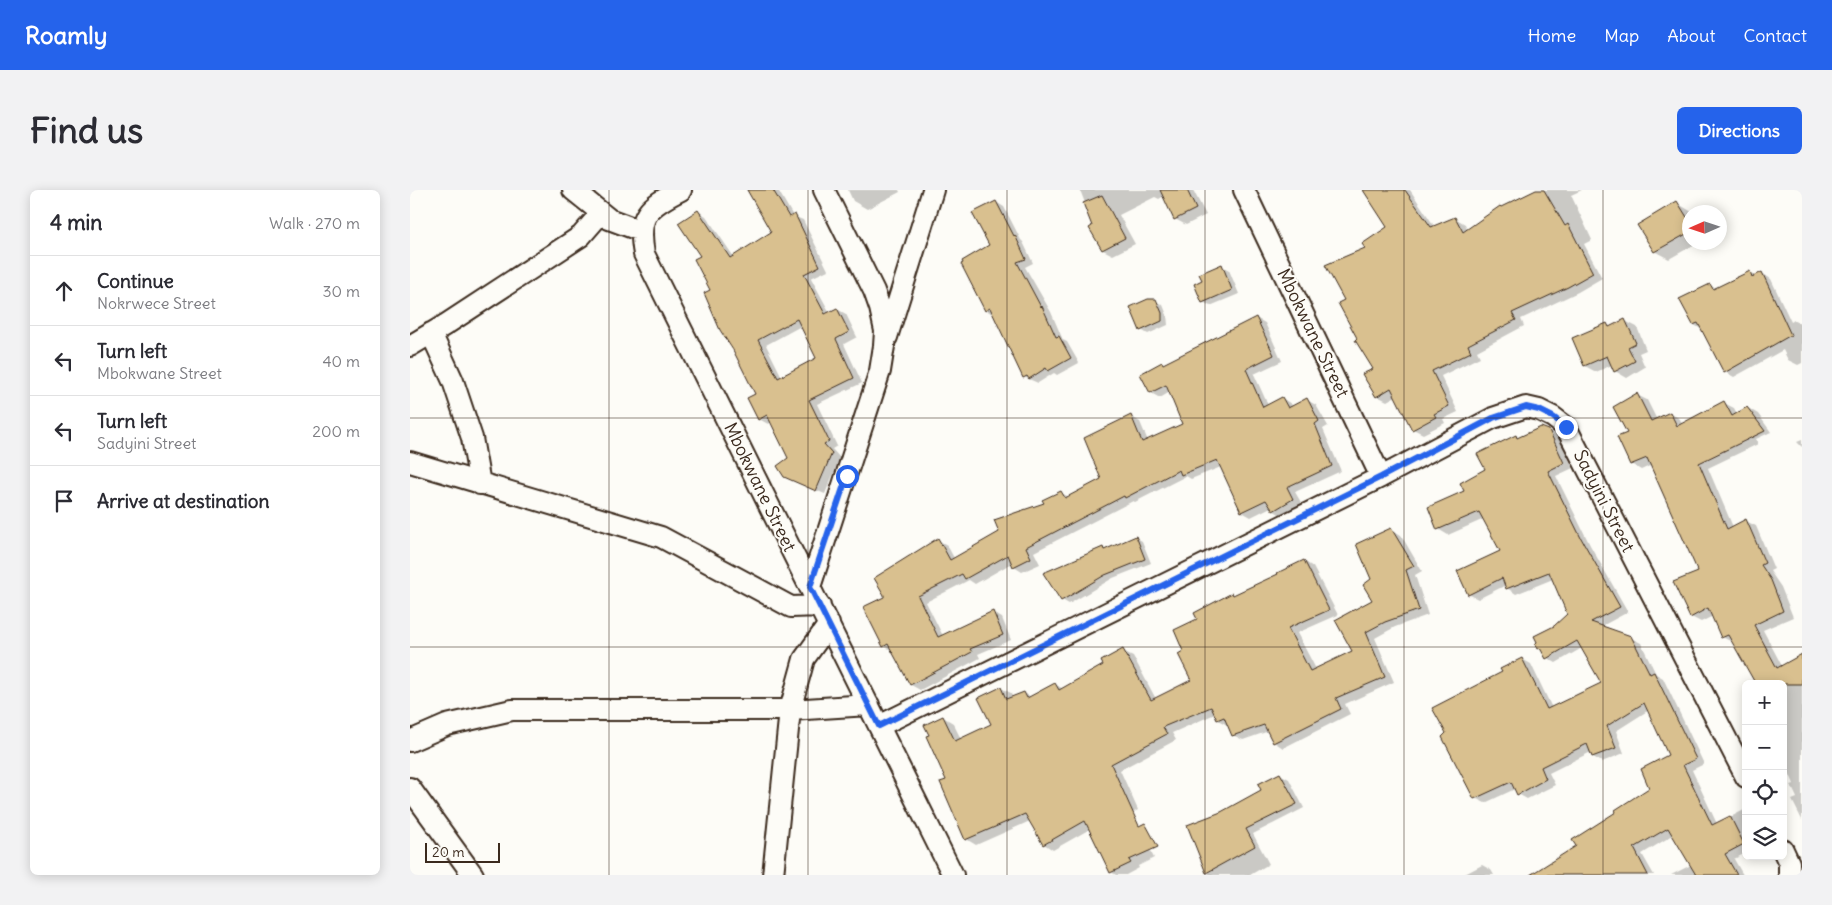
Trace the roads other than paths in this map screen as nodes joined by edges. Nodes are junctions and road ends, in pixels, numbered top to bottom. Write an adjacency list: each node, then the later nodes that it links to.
1 (574, 190): 6 (street)
2 (681, 190): 7 (street)
3 (824, 190): 10 (street)
4 (933, 190): 10 (street)
5 (1244, 190): 12 (street, Mbokwane Street)
6 (601, 213): 7 (street); 8 (street)
7 (641, 231): 14 (street, Mbokwane Street)
8 (431, 333): 9 (street); 13 (street)
9 (410, 346)
10 (884, 346): 14 (street)
11 (410, 462): 13 (street)
12 (1381, 477): 19 (street, Sadyini Street); 21 (street, Sadyini Street)
13 (480, 484): 15 (street)
14 (810, 587): 15 (street, Mbokwane Street)
15 (820, 606): 16 (street, Mbokwane Street)
16 (829, 624): 17 (street, Mbokwane Street); 18 (street)
17 (869, 705): 18 (street); 19 (street, Mbokwane Street)
18 (790, 710): 20 (street); 25 (street)
19 (879, 726): 26 (street, Mbokwane Street)
20 (410, 741)
21 (1742, 770)
22 (410, 788): 24 (street)
23 (1787, 859): 27 (street)
24 (473, 875)
25 (773, 875)
26 (952, 875)
27 (1789, 875)

